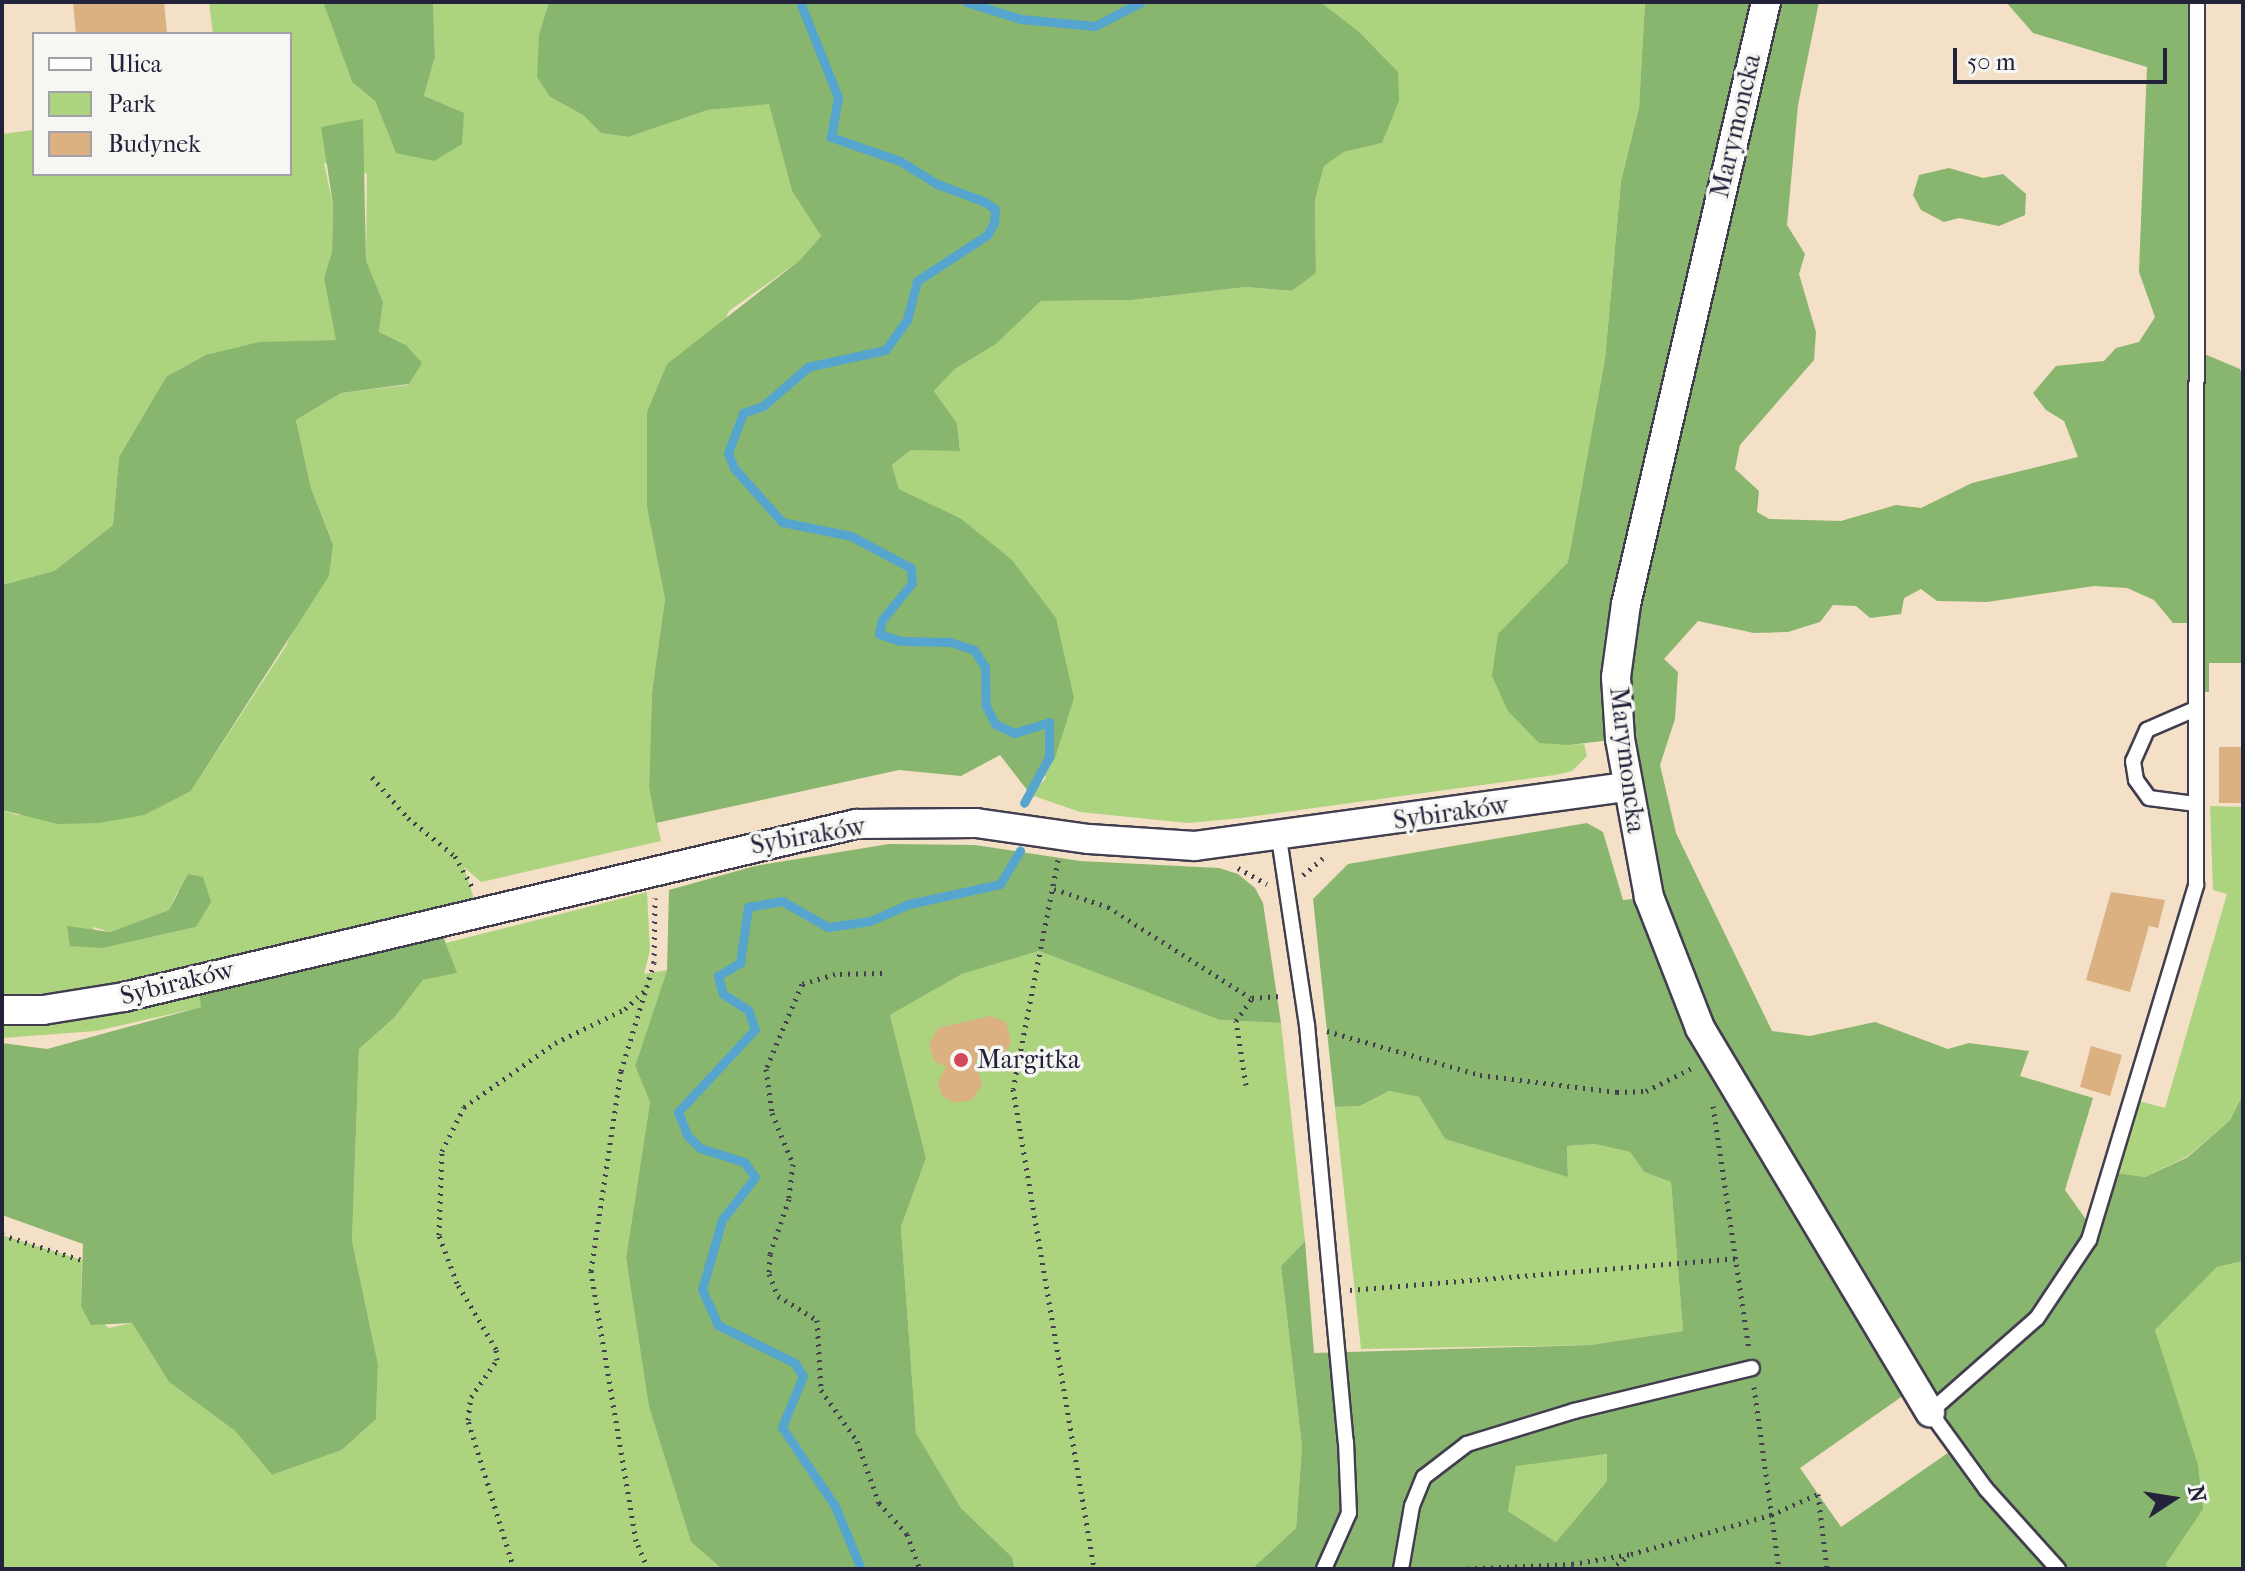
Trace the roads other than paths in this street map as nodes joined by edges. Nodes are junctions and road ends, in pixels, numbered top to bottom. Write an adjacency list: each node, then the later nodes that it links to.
1 (1766, 2): 4 (street, Marymoncka)
2 (2197, 2): 3 (lane)
3 (2193, 710): 5 (lane); 5 (lane)
4 (1627, 787): 6 (street, Sybiraków); 9 (street, Marymoncka)
5 (2195, 804): 9 (lane)
6 (1279, 838): 7 (street, Sybiraków); 10 (lane)
7 (2, 1010)
8 (1752, 1368): 11 (lane)
9 (1930, 1412): 12 (lane)
10 (1324, 1569)
11 (1401, 1569)
12 (2058, 1569)

